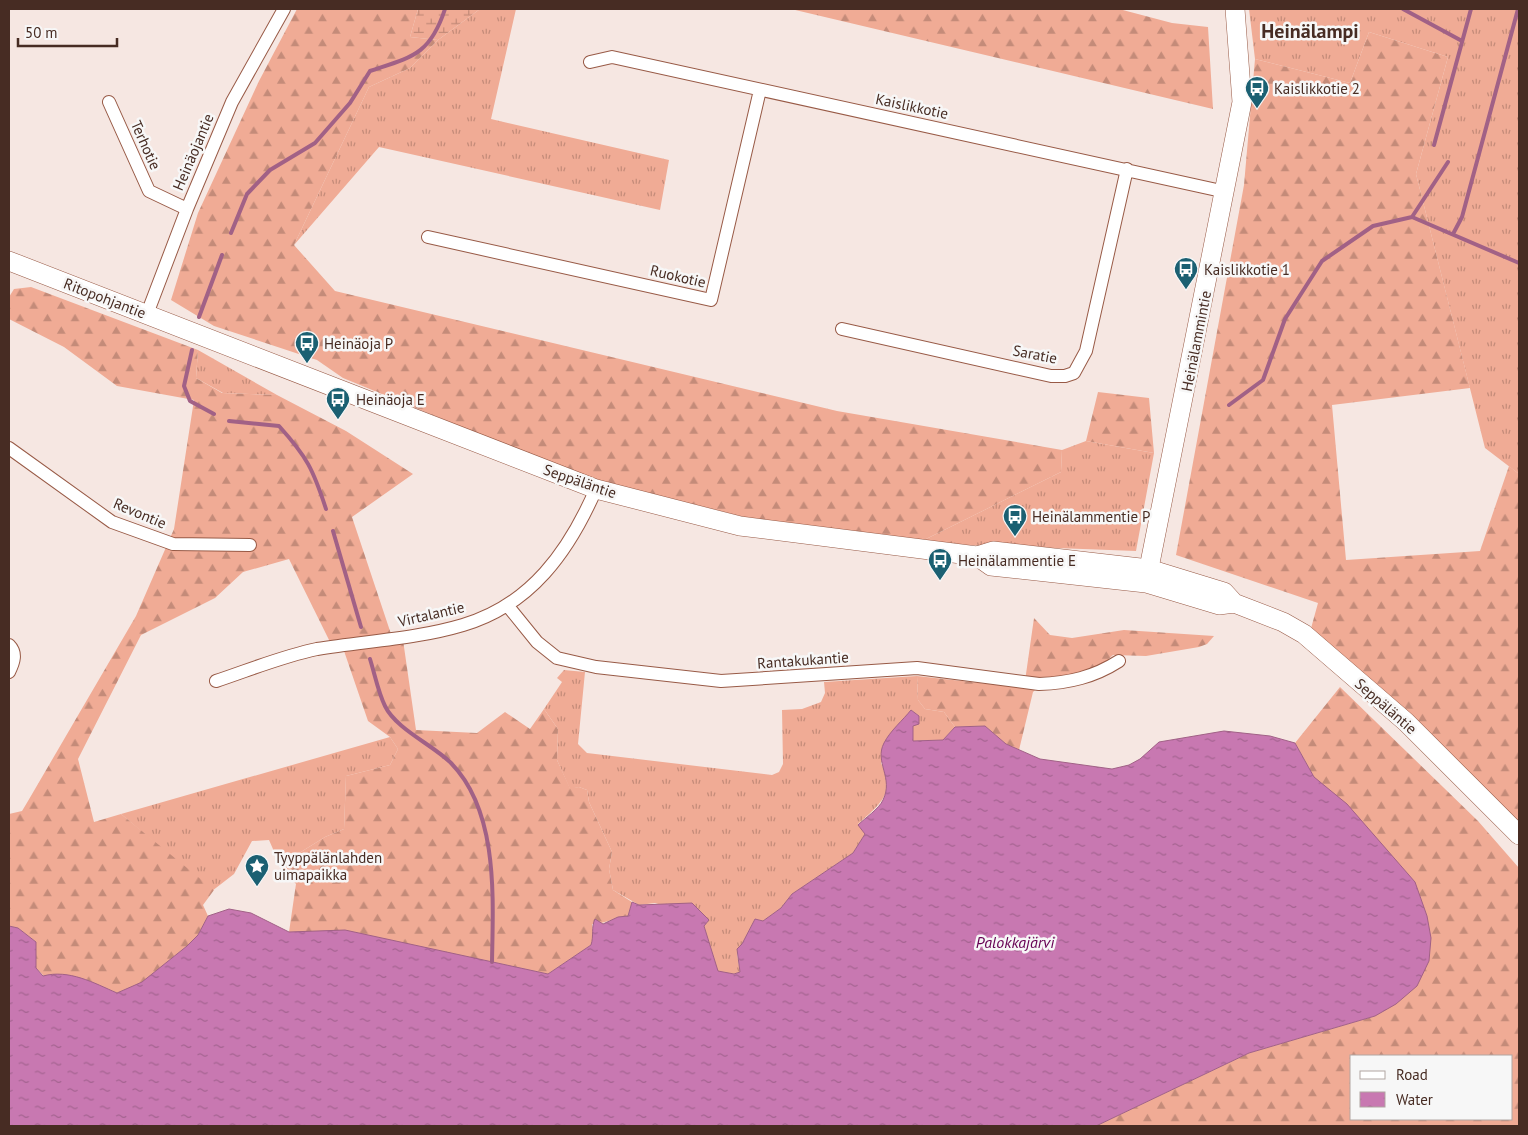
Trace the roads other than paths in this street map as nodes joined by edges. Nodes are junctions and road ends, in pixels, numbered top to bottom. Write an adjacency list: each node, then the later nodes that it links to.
1 (284, 9): 8 (street, Heinäojantie)
2 (1235, 9): 7 (main road, Heinälammintie)
3 (590, 62): 4 (street, Kaislikkotie)
4 (760, 90): 6 (street, Kaislikkotie); 9 (street, Ruokotie)
5 (109, 102): 8 (street, Terhotie)
6 (1127, 170): 7 (street, Kaislikkotie); 12 (street, Saratie)
7 (1226, 192): 17 (main road, Heinälammintie)
8 (186, 209): 11 (street, Heinäojantie)
9 (428, 237)
10 (9, 262): 11 (main road, Ritopohjantie)
11 (147, 314): 13 (main road, Ritopohjantie)
12 (842, 329)
13 (201, 335): 15 (main road, Seppäläntie)
14 (9, 448): 16 (street, Revontie)
15 (596, 490): 17 (main road, Seppäläntie); 18 (street, Virtalantie)
16 (250, 545)
17 (1148, 576): 23 (main road, Seppäläntie)
18 (507, 605): 20 (street, Rantakukantie); 22 (street, Virtalantie)
19 (9, 645): 21 (street)
20 (1119, 661)
21 (9, 672)
22 (216, 681)
23 (1519, 836)

